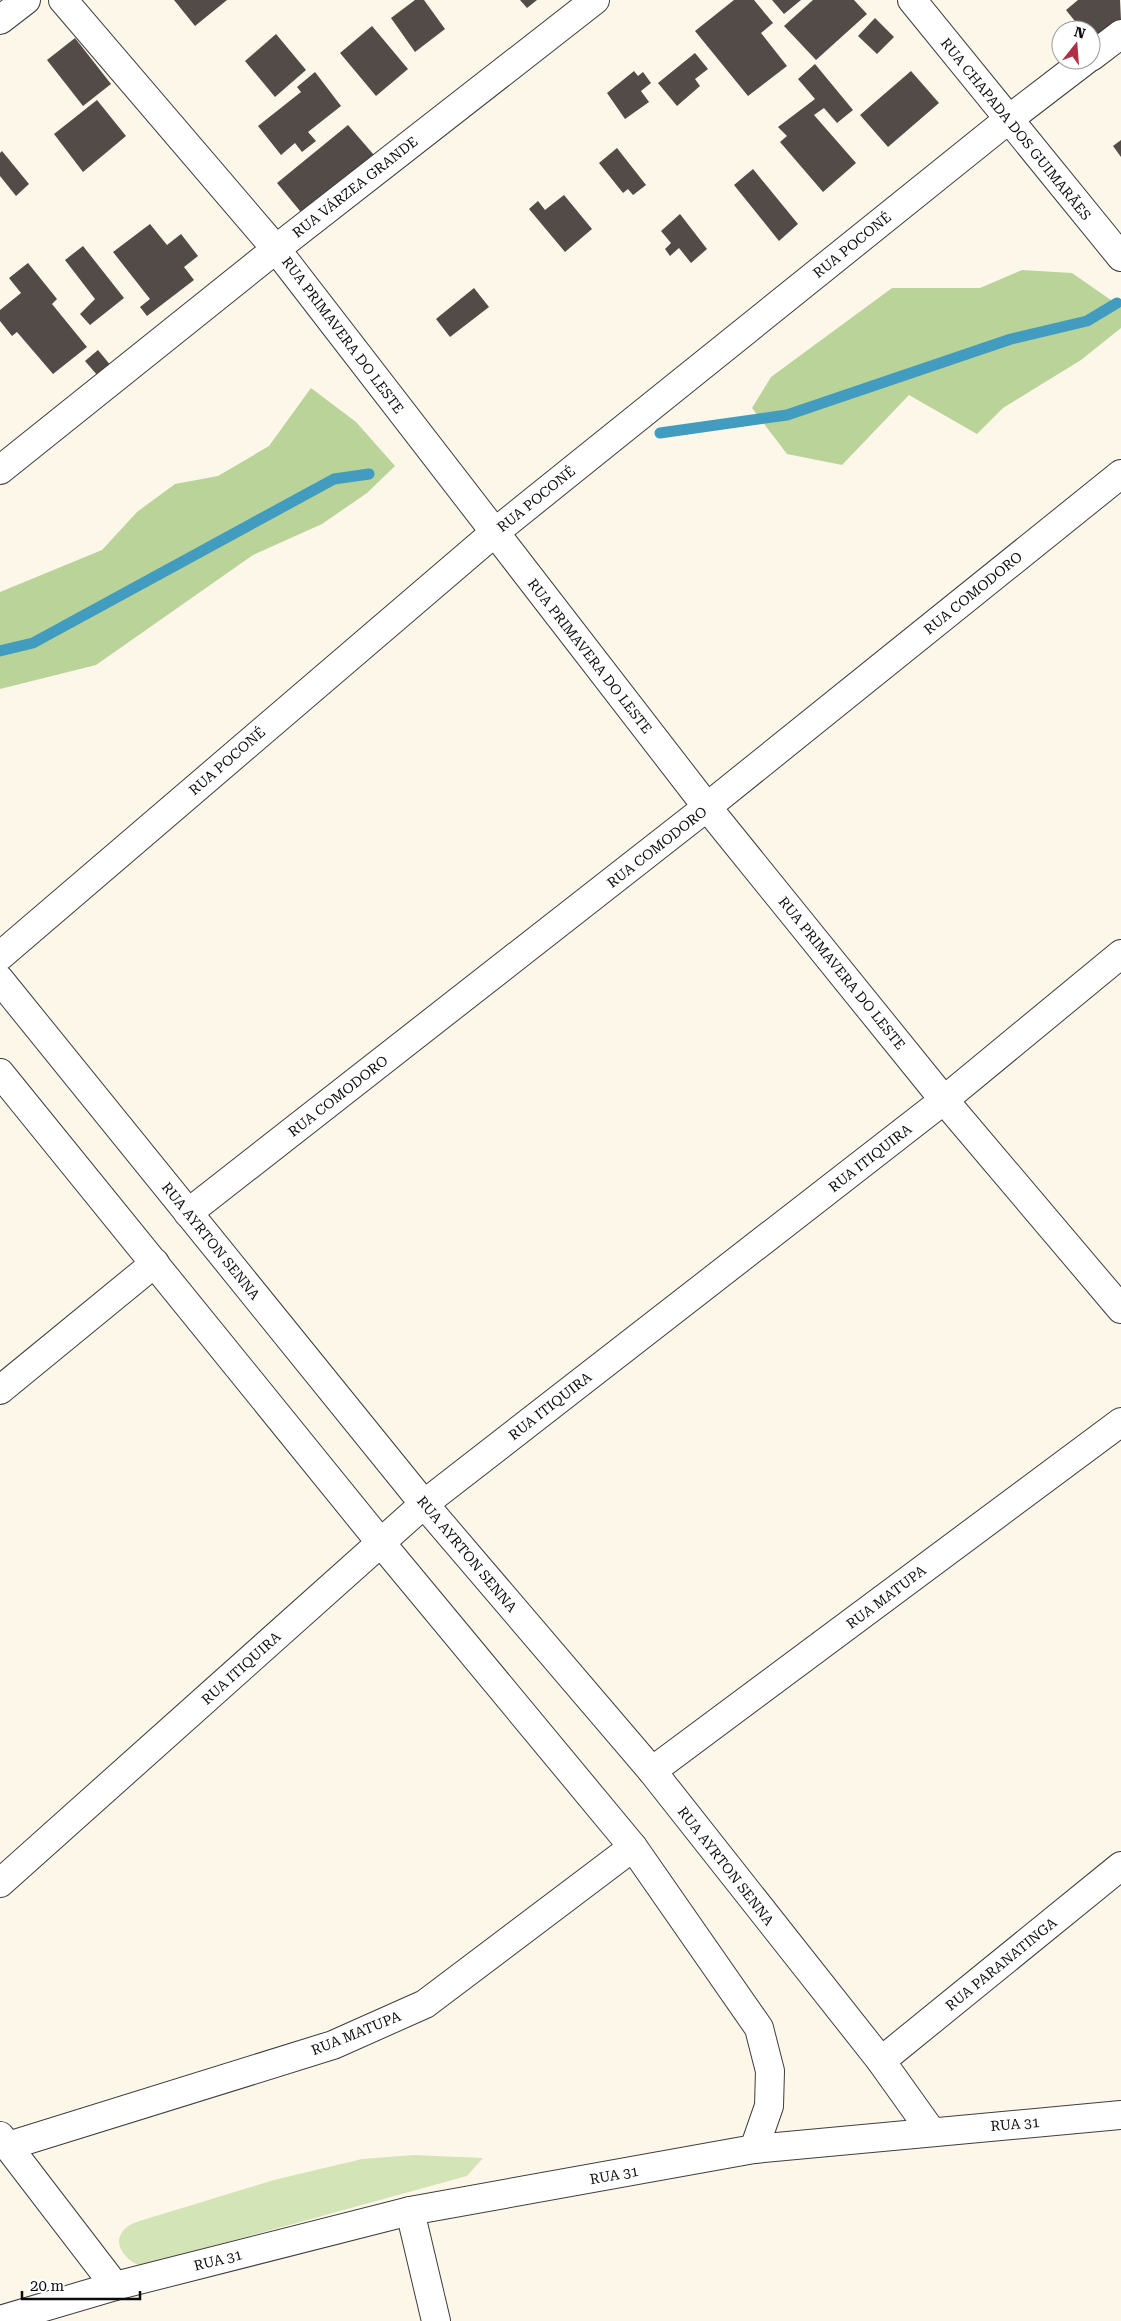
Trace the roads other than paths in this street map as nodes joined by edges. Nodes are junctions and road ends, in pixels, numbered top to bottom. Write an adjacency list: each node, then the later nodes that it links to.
1 (26, 0): 5 (street)
2 (63, 0): 10 (street, RUA PRIMAVERA DO LESTE)
3 (595, 0): 10 (street, RUA VÁRZEA GRANDE)
4 (912, 0): 9 (street, RUA CHAPADA DOS GUIMARÃES)
5 (0, 20)
6 (1121, 34): 7 (street)
7 (1101, 49)
8 (1073, 70): 9 (street, RUA POCONÉ)
9 (1009, 119): 11 (street, RUA CHAPADA DOS GUIMARÃES); 14 (street, RUA POCONÉ)
10 (276, 249): 12 (street, RUA VÁRZEA GRANDE); 14 (street, RUA PRIMAVERA DO LESTE)
11 (1121, 257)
12 (0, 470)
13 (1121, 474): 15 (street, RUA COMODORO)
14 (494, 533): 15 (street, RUA PRIMAVERA DO LESTE); 17 (street, RUA POCONÉ)
15 (707, 807): 20 (street, RUA PRIMAVERA DO LESTE); 21 (street, RUA COMODORO)
16 (1121, 954): 20 (street, RUA ITIQUIRA)
17 (0, 956)
18 (0, 980): 21 (street, RUA AYRTON SENNA)
19 (0, 1073): 22 (street)
20 (944, 1100): 23 (street, RUA PRIMAVERA DO LESTE); 26 (street, RUA ITIQUIRA)
21 (188, 1213): 26 (street, RUA AYRTON SENNA)
22 (155, 1263): 24 (street); 27 (street)
23 (1121, 1309)
24 (0, 1390)
25 (1121, 1422): 28 (street, RUA MATUPA)
26 (424, 1504): 27 (street, RUA ITIQUIRA); 28 (street, RUA AYRTON SENNA)
27 (381, 1543): 29 (street); 31 (street, RUA ITIQUIRA)
28 (652, 1771): 32 (street, RUA AYRTON SENNA)
29 (634, 1847): 35 (street, RUA MATUPA); 36 (street)
30 (1121, 1866): 32 (street, RUA PARANATINGA)
31 (0, 1883)
32 (881, 2061): 34 (street, RUA AYRTON SENNA)
33 (1121, 2115): 34 (street, RUA 31)
34 (931, 2131): 36 (street, RUA 31)
35 (4, 2141): 38 (street)
36 (754, 2150): 37 (street, RUA 31)
37 (410, 2211): 38 (street, RUA 31); 40 (street)
38 (115, 2286): 39 (street, RUA 31)
39 (0, 2320)
40 (436, 2321)

